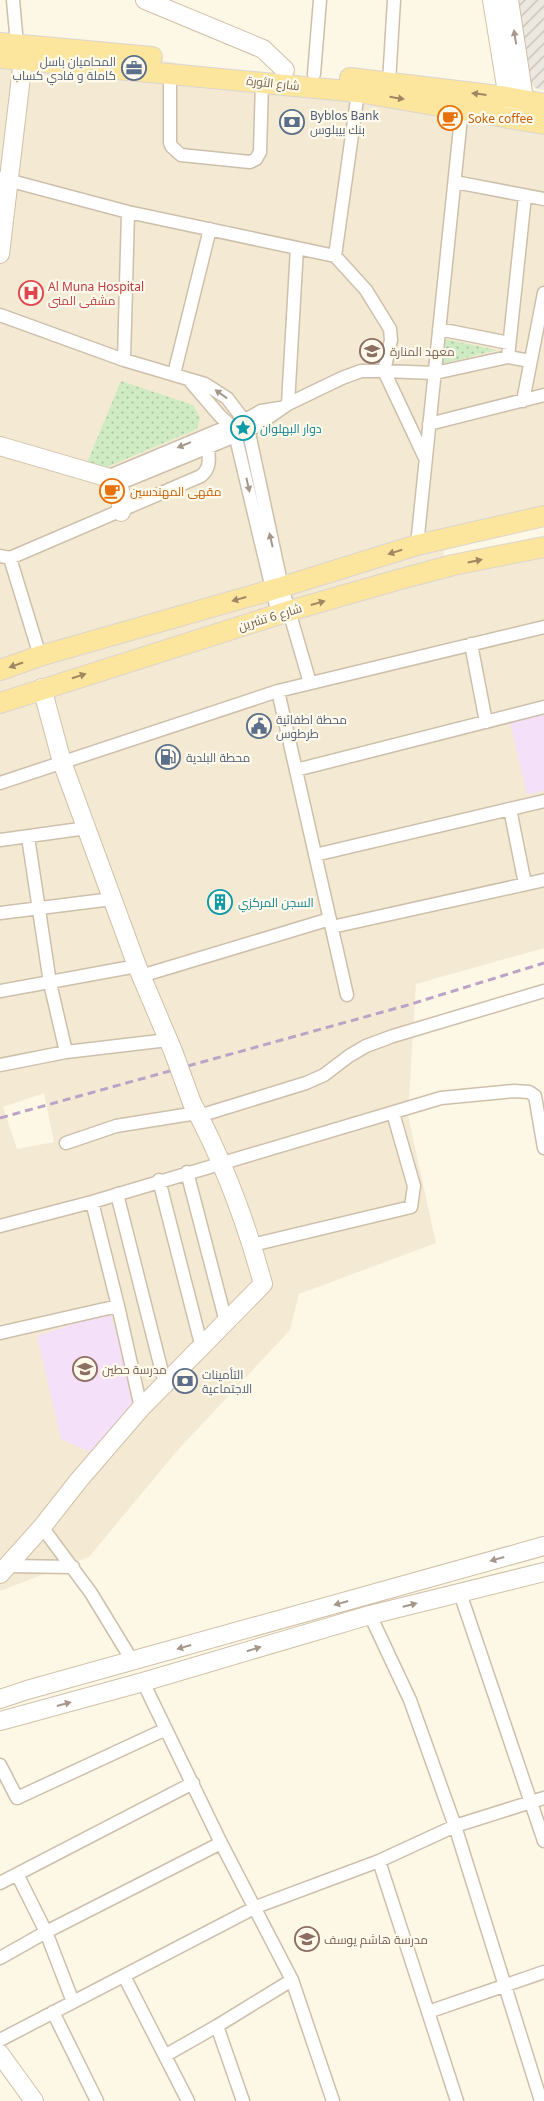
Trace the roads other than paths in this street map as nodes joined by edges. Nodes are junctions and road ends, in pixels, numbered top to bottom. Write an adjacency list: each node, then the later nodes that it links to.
1 (13, 0): 8 (street)
2 (144, 0): 7 (street)
3 (320, 0): 12 (street)
4 (394, 0): 14 (street)
5 (492, 0): 17 (street)
6 (509, 0): 17 (street, one-way to 6)
7 (164, 4): 10 (street)
8 (13, 49): 9 (main road, شارع الثورة); 10 (main road, شارع الثورة); 11 (main road, شارع الثورة); 18 (street)
9 (0, 58)
10 (285, 70): 12 (main road, شارع الثورة)
11 (170, 72): 13 (main road, شارع الثورة); 13 (street)
12 (314, 74): 14 (main road, شارع الثورة)
13 (262, 82): 15 (main road, شارع الثورة)
14 (389, 82): 17 (main road, شارع الثورة, one-way to 14)
15 (358, 92): 16 (main road, شارع الثورة, one-way to 16); 26 (street)
16 (462, 108): 17 (main road, شارع الثورة); 19 (street)
17 (526, 111)
18 (5, 179): 22 (street); 25 (street)
19 (455, 182): 20 (street); 29 (street)
20 (525, 196): 21 (street); 30 (street)
21 (544, 199)
22 (128, 212): 23 (street); 32 (street)
23 (210, 228): 24 (street); 36 (street)
24 (296, 248): 26 (street); 40 (street)
25 (0, 254)
26 (335, 256): 34 (street)
27 (544, 293): 33 (street)
28 (0, 315): 32 (street)
29 (439, 328): 30 (street); 35 (street)
30 (509, 343): 31 (street)
31 (508, 357): 33 (street); 35 (street)
32 (124, 360): 36 (street)
33 (530, 361): 39 (street)
34 (384, 371): 35 (street); 40 (street); 46 (street)
35 (434, 373): 41 (street)
36 (174, 374): 37 (street)
37 (190, 381): 42 (street, one-way to 37); 43 (street)
38 (544, 395): 39 (street)
39 (522, 401): 41 (street)
40 (284, 406): 42 (street)
41 (429, 424): 46 (street)
42 (246, 426): 43 (street); 43 (street); 53 (street, one-way to 42)
43 (232, 431): 45 (street); 47 (street, one-way to 47); 53 (street, one-way to 53)
44 (0, 446): 47 (street)
45 (208, 447): 47 (street); 48 (street)
46 (426, 460): 50 (street)
47 (112, 481): 48 (street)
48 (121, 512): 52 (street)
49 (544, 516): 50 (main road, شارع 6 تشرين)
50 (416, 545): 53 (main road, شارع 6 تشرين, one-way to 53)
51 (544, 547): 54 (main road, شارع 6 تشرين, one-way to 51)
52 (5, 557): 57 (street)
53 (277, 589): 54 (street); 57 (main road, شارع 6 تشرين, one-way to 57)
54 (284, 613): 59 (street); 60 (main road, شارع 6 تشرين, one-way to 54)
55 (544, 627): 56 (street)
56 (471, 644): 59 (street); 64 (street)
57 (40, 656): 58 (main road, شارع 6 تشرين, one-way to 58)
58 (0, 670)
59 (310, 682): 61 (street)
60 (42, 688): 62 (main road, شارع 6 تشرين); 65 (street)
61 (278, 692): 65 (street); 66 (street)
62 (0, 703)
63 (544, 707): 64 (street)
64 (486, 722): 66 (street)
65 (62, 762): 67 (street); 70 (street)
66 (296, 770): 73 (street)
67 (0, 783)
68 (544, 801): 69 (street)
69 (510, 809): 73 (street); 75 (street)
70 (87, 828): 71 (street); 76 (street)
71 (28, 836): 72 (street); 77 (street)
72 (0, 840)
73 (315, 855): 79 (street)
74 (544, 880): 75 (street)
75 (525, 884): 79 (street)
76 (112, 898): 77 (street); 80 (street)
77 (39, 908): 78 (street); 81 (street)
78 (0, 913)
79 (331, 923): 80 (street); 84 (street)
80 (139, 971): 81 (street); 85 (street)
81 (50, 983): 82 (street); 86 (street)
82 (0, 991)
83 (544, 991): 88 (street)
84 (347, 995)
85 (171, 1045): 86 (street); 88 (street, bridge)
86 (66, 1052): 87 (street)
87 (0, 1065)
88 (196, 1111): 90 (street); 92 (street)
89 (392, 1113): 91 (street); 92 (street); 98 (street)
90 (66, 1143)
91 (544, 1148)
92 (221, 1162): 93 (street); 98 (street)
93 (187, 1172): 94 (street); 100 (street)
94 (159, 1180): 95 (street); 102 (street)
95 (117, 1194): 96 (street); 103 (street)
96 (92, 1202): 97 (street); 99 (street)
97 (0, 1226)
98 (252, 1244): 100 (street)
99 (118, 1306): 101 (street); 104 (street)
100 (226, 1322): 102 (street)
101 (0, 1333)
102 (202, 1348): 103 (street)
103 (165, 1384): 104 (street)
104 (141, 1408): 105 (street)
105 (42, 1527): 107 (street); 108 (street)
106 (544, 1546): 112 (street, one-way to 112)
107 (73, 1567): 108 (street); 112 (street)
108 (4, 1570)
109 (543, 1577): 110 (street)
110 (460, 1593): 111 (street, one-way to 110); 122 (street)
111 (370, 1615): 113 (street, one-way to 111); 123 (street)
112 (133, 1662): 114 (street)
113 (143, 1682): 116 (street, one-way to 113); 118 (street)
114 (27, 1690): 115 (street); 116 (street)
115 (0, 1700)
116 (34, 1712): 117 (street)
117 (0, 1721)
118 (166, 1729): 119 (street); 120 (street)
119 (0, 1765)
120 (193, 1782): 125 (street); 127 (street)
121 (544, 1798): 122 (street)
122 (530, 1802): 123 (street); 124 (street)
123 (455, 1826): 126 (street); 135 (street)
124 (544, 1841)
125 (221, 1843): 129 (street); 130 (street)
126 (379, 1861): 129 (street); 138 (street)
127 (17, 1874): 128 (street); 130 (street)
128 (0, 1882)
129 (256, 1907): 133 (street); 134 (street)
130 (46, 1932): 131 (street); 136 (street)
131 (0, 1958)
132 (544, 1972): 135 (street)
133 (124, 1976): 136 (street); 142 (street)
134 (292, 1980): 139 (street); 149 (street)
135 (505, 1986): 138 (street); 151 (street)
136 (73, 2002): 137 (street)
137 (53, 2012): 140 (street); 147 (street)
138 (428, 2012): 150 (street)
139 (217, 2026): 142 (street); 144 (street)
140 (0, 2040)
141 (0, 2054): 146 (street)
142 (166, 2055): 148 (street)
143 (0, 2073): 145 (street)
144 (239, 2100)
145 (21, 2101)
146 (34, 2101)
147 (97, 2101)
148 (188, 2101)
149 (333, 2101)
150 (458, 2101)
151 (541, 2101)

